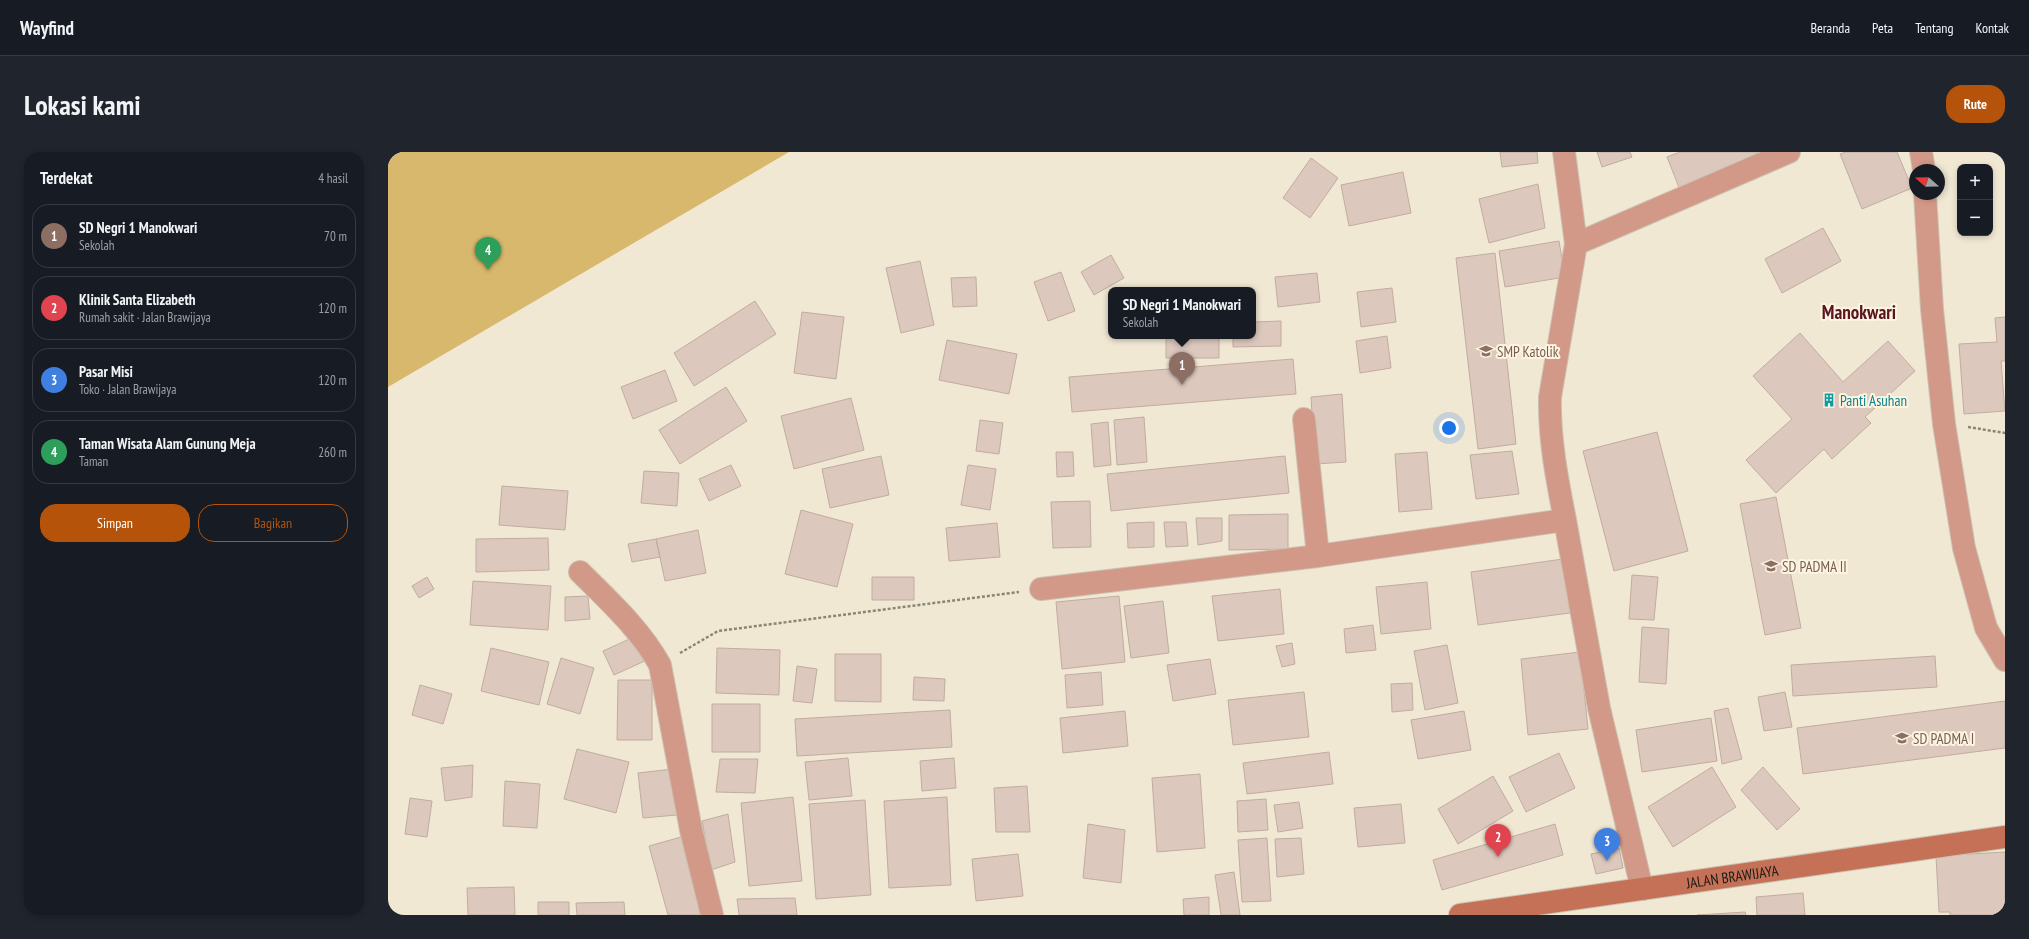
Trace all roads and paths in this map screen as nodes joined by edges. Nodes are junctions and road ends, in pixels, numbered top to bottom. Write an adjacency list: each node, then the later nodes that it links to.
1 (1564, 152): 6 (street)
2 (1789, 152): 6 (street)
3 (1920, 152): 4 (street)
4 (1923, 164)
5 (1925, 200): 8 (street)
6 (1576, 244): 10 (street)
7 (1304, 419): 11 (street)
8 (1944, 424): 9 (path); 14 (street)
9 (2005, 433)
10 (1565, 520): 11 (street); 17 (street)
11 (1318, 556): 13 (street)
12 (580, 572): 15 (street)
13 (1041, 589): 15 (path)
14 (2005, 660)
15 (660, 665): 18 (street)
16 (2005, 837): 17 (street, JALAN BRAWIJAYA)
17 (1642, 889): 19 (street, JALAN BRAWIJAYA)
18 (712, 915)
19 (1460, 915)

